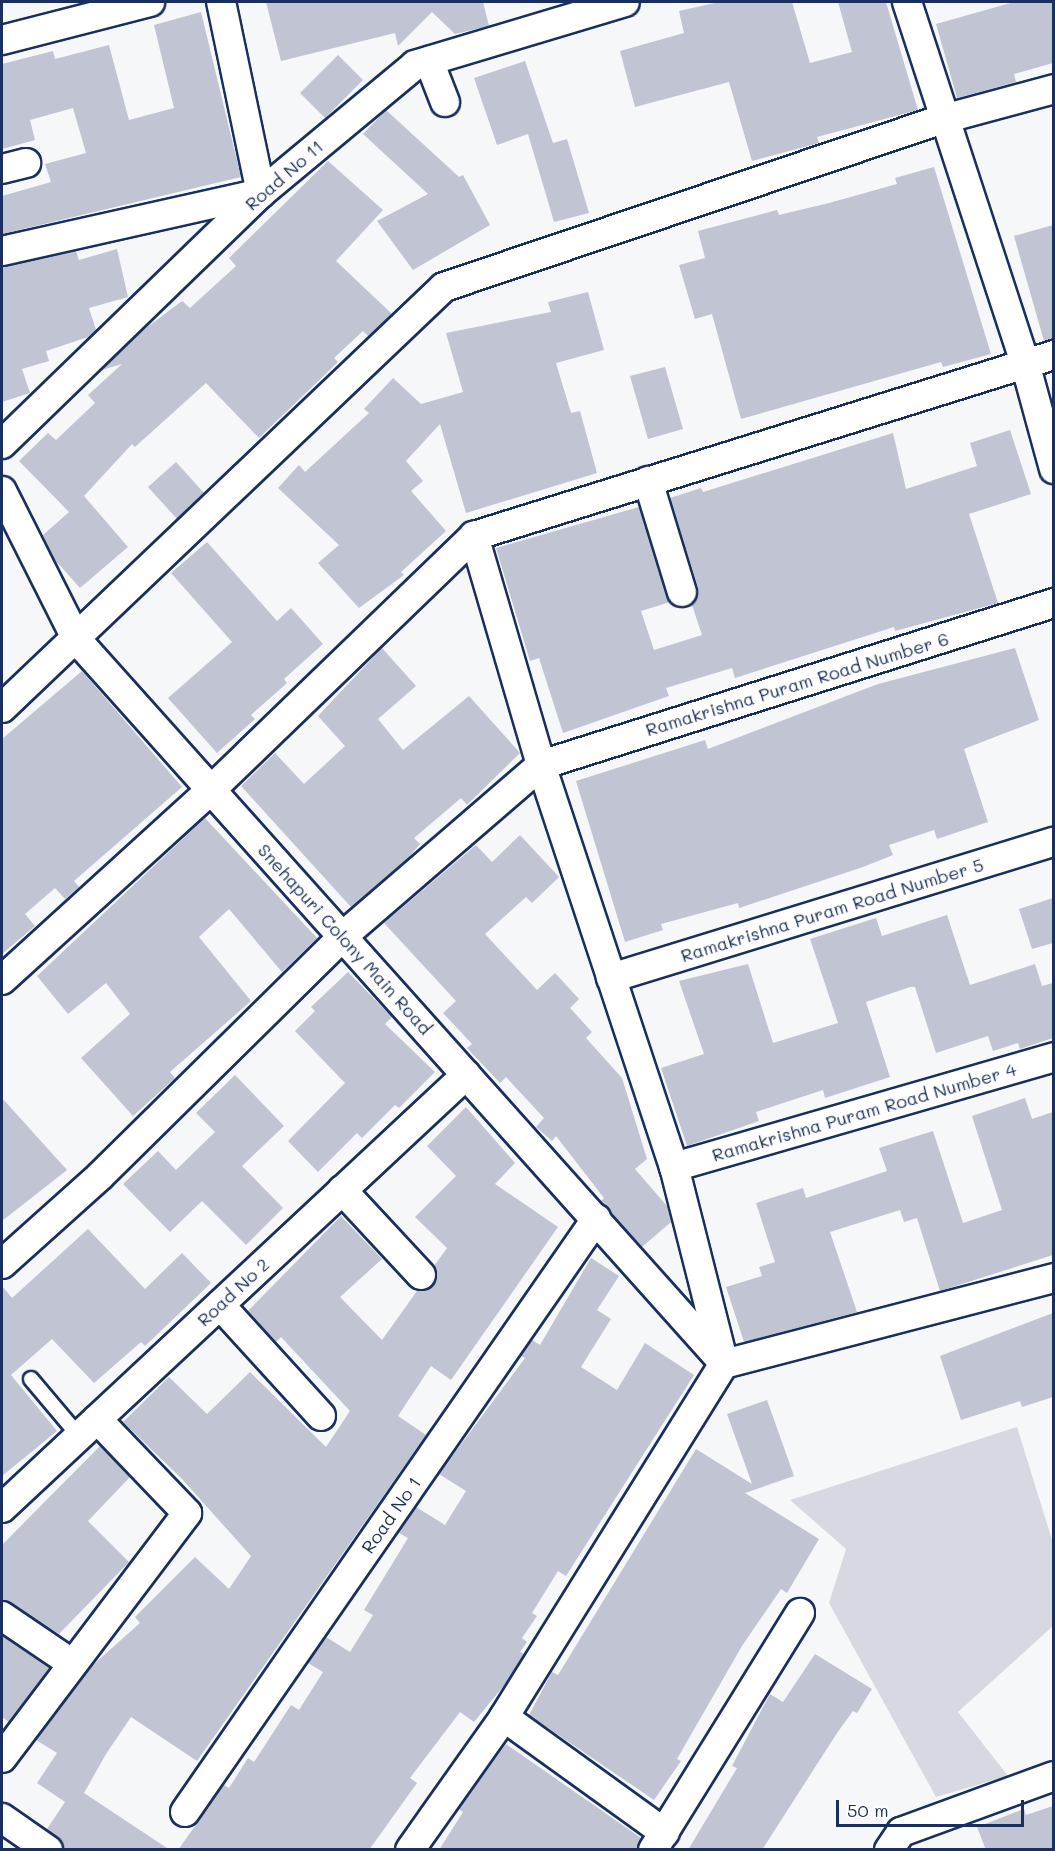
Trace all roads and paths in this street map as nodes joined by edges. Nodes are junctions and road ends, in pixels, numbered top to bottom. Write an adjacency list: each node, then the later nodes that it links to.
1 (150, 2): 5 (street)
2 (221, 2): 10 (street)
3 (625, 2): 6 (street, Road No 11)
4 (907, 2): 9 (street)
5 (2, 40)
6 (429, 61): 8 (street); 10 (street, Road No 11)
7 (1053, 89): 9 (street)
8 (445, 102)
9 (943, 119): 13 (street); 21 (street)
10 (261, 193): 11 (street); 14 (street, Road No 11)
11 (2, 250)
12 (1053, 355): 13 (street)
13 (1025, 363): 15 (street); 16 (street)
14 (2, 444)
15 (1053, 469)
16 (648, 481): 18 (street); 19 (street)
17 (2, 491): 21 (street, Snehapuri Colony Main Road)
18 (474, 536): 23 (street); 24 (street)
19 (682, 592)
20 (1053, 603): 23 (street, Ramakrishna Puram Road Number 6)
21 (76, 640): 22 (street); 24 (street, Snehapuri Colony Main Road)
22 (2, 708)
23 (541, 765): 26 (street); 27 (street)
24 (212, 789): 26 (street, Snehapuri Colony Main Road); 28 (street)
25 (1053, 842): 27 (street, Ramakrishna Puram Road Number 5)
26 (343, 936): 30 (street, Snehapuri Colony Main Road); 34 (street)
27 (611, 978): 31 (street)
28 (2, 980)
29 (1053, 1057): 31 (street, Ramakrishna Puram Road Number 4)
30 (466, 1075): 32 (street, Road No 2); 33 (street, Snehapuri Colony Main Road)
31 (674, 1167): 38 (street)
32 (342, 1191): 35 (street); 37 (street, Road No 2)
33 (596, 1219): 38 (street, Snehapuri Colony Main Road); 49 (street, Road No 1)
34 (2, 1264)
35 (421, 1275)
36 (1053, 1278): 38 (street)
37 (220, 1305): 40 (street); 41 (street, Road No 2)
38 (724, 1364): 46 (street)
39 (31, 1379): 41 (lane)
40 (321, 1416)
41 (88, 1427): 42 (street, Road No 2); 45 (street)
42 (2, 1508)
43 (800, 1612): 51 (street)
44 (2, 1616): 45 (street)
45 (70, 1662): 47 (street)
46 (504, 1717): 51 (street); 53 (street)
47 (2, 1758)
48 (1053, 1776): 54 (street)
49 (186, 1812)
50 (2, 1818): 52 (street)
51 (659, 1841)
52 (48, 1850)
53 (410, 1850)
54 (889, 1850)

